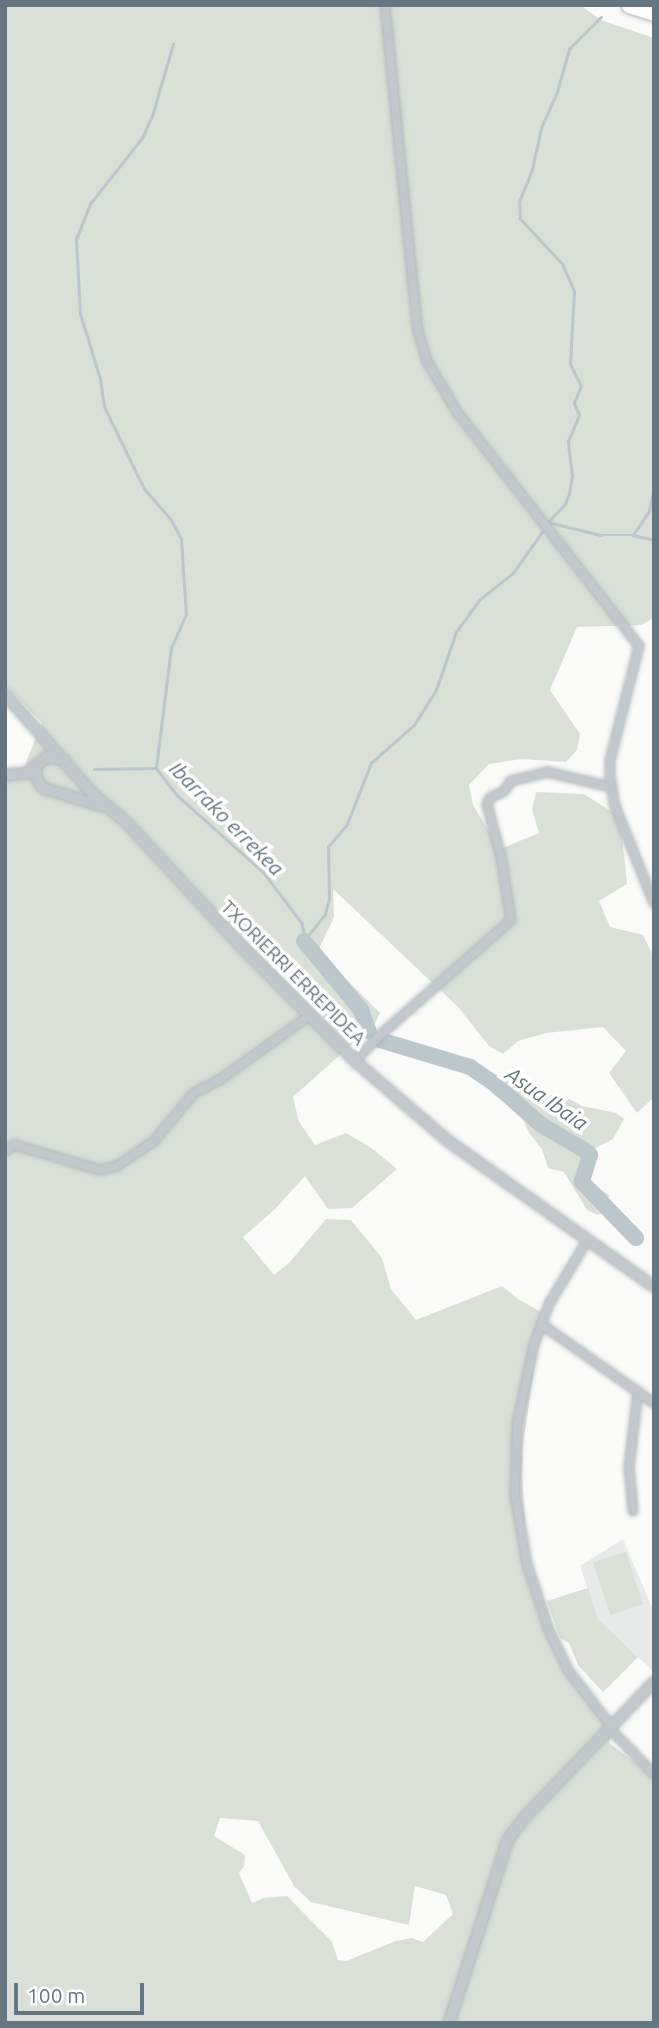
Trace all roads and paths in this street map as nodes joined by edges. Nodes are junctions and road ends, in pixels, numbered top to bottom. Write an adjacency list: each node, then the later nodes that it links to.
1 (385, 5): 10 (street)
2 (630, 5): 3 (highway)
3 (654, 13)
4 (5, 694): 5 (street, TXORIERRI ERREPIDEA)
5 (38, 732): 6 (street, TXORIERRI ERREPIDEA); 7 (street)
6 (65, 760): 7 (street); 9 (street, TXORIERRI ERREPIDEA)
7 (38, 764): 8 (street); 11 (street)
8 (5, 775)
9 (78, 777): 11 (street); 12 (street, TXORIERRI ERREPIDEA)
10 (611, 787): 13 (street); 15 (street)
11 (71, 796): 12 (street)
12 (112, 811): 14 (street, TXORIERRI ERREPIDEA)
13 (654, 903)
14 (309, 1016): 15 (street, TXORIERRI ERREPIDEA); 16 (street)
15 (355, 1061): 17 (street, TXORIERRI ERREPIDEA)
16 (5, 1151)
17 (587, 1241): 18 (street, TXORIERRI ERREPIDEA); 19 (street)
18 (654, 1287)
19 (541, 1324): 20 (street); 24 (street)
20 (638, 1392): 21 (street); 22 (street)
21 (654, 1403)
22 (633, 1511)
23 (654, 1682): 24 (street)
24 (610, 1727): 25 (street); 26 (street)
25 (654, 1774)
26 (449, 2023)

